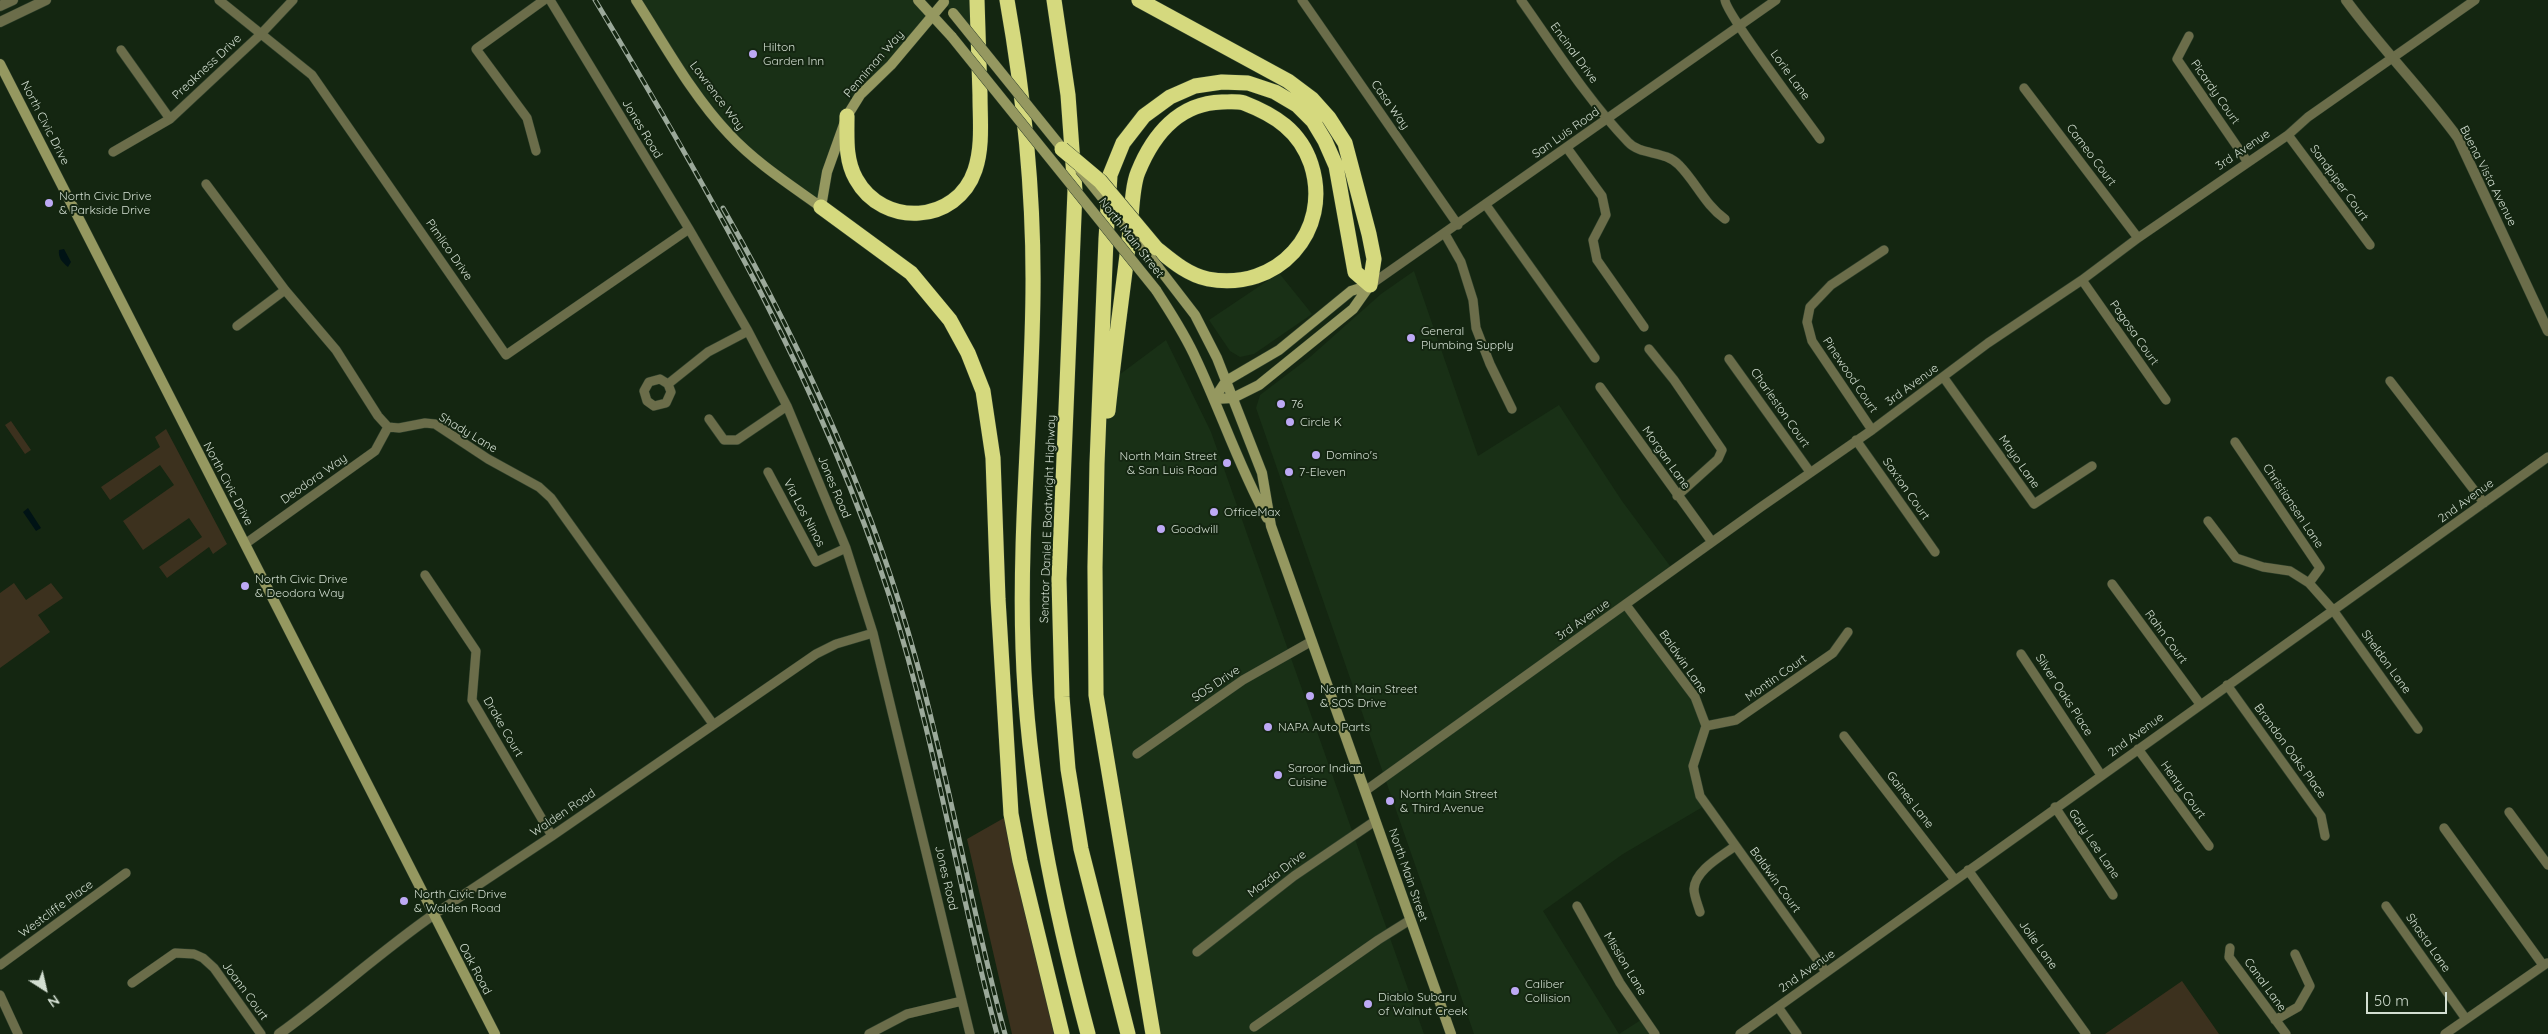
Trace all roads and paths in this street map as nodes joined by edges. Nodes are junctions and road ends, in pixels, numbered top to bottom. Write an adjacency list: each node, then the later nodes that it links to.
1 (13, 0): 20 (street)
2 (46, 0): 22 (street)
3 (219, 0): 24 (street, Pimlico Drive)
4 (293, 0): 24 (street, Preakness Drive)
5 (544, 0): 37 (street)
6 (550, 0): 45 (street, Jones Road)
7 (636, 0): 42 (main road, Lawrence Way)
8 (918, 0): 21 (main road, North Main Street)
9 (977, 0): 30 (highway)
10 (1007, 0): 145 (highway, Senator Daniel E Boatwright Highway)
11 (1054, 0): 146 (highway, Senator Daniel E Boatwright Highway)
12 (1139, 0): 51 (highway)
13 (1302, 0): 44 (street, Casa Way)
14 (1521, 0): 32 (street, Encinal Drive)
15 (1725, 0): 23 (street, Lorie Lane)
16 (1776, 0): 23 (street, San Luis Road)
17 (2346, 0): 27 (street, Buena Vista Avenue)
18 (2475, 0): 27 (street, 3rd Avenue)
19 (943, 1): 21 (main road, Penniman Way); 36 (main road, North Main Street, bridge)
20 (0, 6)
21 (932, 15): 30 (main road, Penniman Way); 66 (main road, North Main Street, bridge)
22 (0, 22)
23 (1740, 26): 32 (street, San Luis Road); 34 (street, Lorie Lane)
24 (261, 34): 31 (street, Preakness Drive); 45 (street, Pimlico Drive)
25 (2189, 36): 39 (street, Picardy Court)
26 (121, 50): 31 (street)
27 (2391, 59): 33 (street, 3rd Avenue); 56 (street, Buena Vista Avenue)
28 (0, 64): 85 (main road, North Civic Drive)
29 (2024, 88): 47 (street, Cameo Court)
30 (847, 116): 42 (main road, Penniman Way)
31 (170, 119): 38 (street, Preakness Drive)
32 (1607, 119): 35 (street, San Luis Road); 43 (street, Encinal Drive)
33 (2288, 135): 39 (street, 3rd Avenue); 48 (street, Sandpiper Court)
34 (1820, 139)
35 (1567, 148): 41 (street, San Luis Road); 54 (street)
36 (1062, 149): 61 (main road, North Main Street, bridge); 76 (highway, bridge)
37 (536, 151)
38 (113, 152)
39 (2247, 161): 47 (street, 3rd Avenue)
40 (206, 184): 52 (street)
41 (1486, 205): 44 (street, San Luis Road); 58 (street)
42 (822, 207): 144 (highway)
43 (1725, 219)
44 (1458, 225): 46 (street, San Luis Road)
45 (689, 228): 55 (street, Jones Road)
46 (1445, 234): 51 (street, San Luis Road); 69 (street)
47 (2138, 238): 50 (street, 3rd Avenue)
48 (2370, 245)
49 (1884, 250): 72 (street, Pinewood Court)
50 (2082, 280): 60 (street, 3rd Avenue); 67 (street, Pagosa Court)
51 (1370, 285): 61 (main road, San Luis Road); 65 (main road, San Luis Road); 76 (highway)
52 (286, 290): 53 (street); 71 (street)
53 (237, 326)
54 (1644, 327)
55 (748, 331): 63 (street); 68 (street, Jones Road)
56 (2548, 331)
57 (1649, 349): 80 (street)
58 (1595, 358)
59 (1729, 359): 79 (street, Charleston Court)
60 (1944, 378): 72 (street, 3rd Avenue); 77 (street, Mayo Lane)
61 (1226, 381): 65 (main road, North Main Street); 66 (main road, San Luis Road)
62 (2390, 381): 81 (street)
63 (668, 384)
64 (1600, 387): 80 (street, Morgan Lane)
65 (1233, 398): 66 (main road, San Luis Road); 83 (main road, North Main Street)
66 (1214, 399): 83 (main road, North Main Street)
67 (2166, 400)
68 (787, 406): 70 (street); 86 (street, Jones Road)
69 (1512, 409)
70 (709, 419)
71 (388, 426): 85 (street, Deodora Way); 99 (street, Shady Lane)
72 (1872, 430): 73 (street, 3rd Avenue)
73 (1856, 440): 79 (street, 3rd Avenue); 87 (street, Saxton Court)
74 (2235, 442): 90 (street, Christiansen Lane)
75 (2548, 457): 81 (street, 2nd Avenue)
76 (1097, 464): 147 (highway)
77 (2092, 466)
78 (768, 472): 86 (street, Via Los Ninos)
79 (1810, 472): 84 (street, 3rd Avenue)
80 (1677, 496): 84 (street, Morgan Lane)
81 (2484, 503): 92 (street, 2nd Avenue)
82 (2208, 520): 90 (street, Sheldon Lane)
83 (1271, 526): 95 (main road, North Main Street)
84 (1712, 542): 91 (street, 3rd Avenue)
85 (245, 544): 123 (main road, North Civic Drive)
86 (846, 548): 94 (street, Jones Road)
87 (1935, 552)
88 (425, 575): 111 (street, Drake Court)
89 (2112, 584): 98 (street, Rahn Court)
90 (2309, 584): 92 (street, Sheldon Lane)
91 (1626, 604): 100 (street, Baldwin Lane); 106 (street, 3rd Avenue)
92 (2333, 610): 97 (street, 2nd Avenue); 101 (street, Sheldon Lane)
93 (1848, 632): 100 (street, Montin Court)
94 (873, 633): 99 (street, Walden Road); 133 (street, Jones Road)
95 (1312, 641): 104 (street, SOS Drive); 106 (main road, North Main Street)
96 (2021, 654): 105 (street, Silver Oaks Place)
97 (2227, 685): 98 (street, 2nd Avenue); 112 (street, Brandon Oaks Place)
98 (2200, 704): 103 (street, 2nd Avenue)
99 (713, 724): 111 (street, Walden Road)
100 (1706, 726): 113 (street)
101 (2418, 729)
102 (1844, 736): 118 (street, Gaines Lane)
103 (2138, 749): 105 (street, 2nd Avenue); 114 (street, Henry Court)
104 (1137, 754)
105 (2101, 775): 107 (street, 2nd Avenue)
106 (1365, 791): 109 (main road, North Main Street)
107 (2055, 807): 116 (street, 2nd Avenue); 119 (street, Gary Lee Lane)
108 (2509, 812): 115 (street)
109 (1375, 821): 124 (main road, North Main Street); 126 (street, Mazda Drive)
110 (2444, 828): 128 (street)
111 (552, 836): 123 (street, Walden Road)
112 (2325, 836)
113 (1735, 846): 122 (street, Baldwin Court); 130 (street, Baldwin Court)
114 (2209, 846)
115 (2548, 864)
116 (1968, 870): 118 (street, 2nd Avenue); 152 (street, Jolie Lane)
117 (126, 873): 129 (street, Westcliffe Place)
118 (1955, 880): 130 (street, 2nd Avenue)
119 (2113, 895)
120 (1576, 906): 149 (street, Mission Lane)
121 (2386, 906): 136 (street, Shasta Lane)
122 (1700, 912)
123 (433, 915): 140 (street, Walden Road); 141 (main road, Oak Road)
124 (1410, 920): 137 (street); 148 (main road, North Main Street)
125 (2230, 948): 135 (street, Canal Lane)
126 (1197, 952)
127 (2294, 954): 135 (street)
128 (2546, 964): 136 (street)
129 (0, 965)
130 (1826, 972): 134 (street, 2nd Avenue)
131 (132, 983): 139 (street, Joann Court)
132 (0, 995): 138 (street)
133 (962, 1001): 142 (street); 143 (street, Jones Road)
134 (1778, 1007): 150 (street, 2nd Avenue); 151 (street)
135 (2274, 1020): 153 (street, Canal Lane)
136 (2466, 1020): 154 (street)
137 (1254, 1027)
138 (18, 1034)
139 (261, 1034)
140 (279, 1034)
141 (495, 1034)
142 (870, 1034)
143 (970, 1034)
144 (1062, 1034)
145 (1088, 1034)
146 (1128, 1034)
147 (1152, 1034)
148 (1451, 1034)
149 (1655, 1034)
150 (1740, 1034)
151 (1797, 1034)
152 (2086, 1034)
153 (2286, 1034)
154 (2445, 1034)

